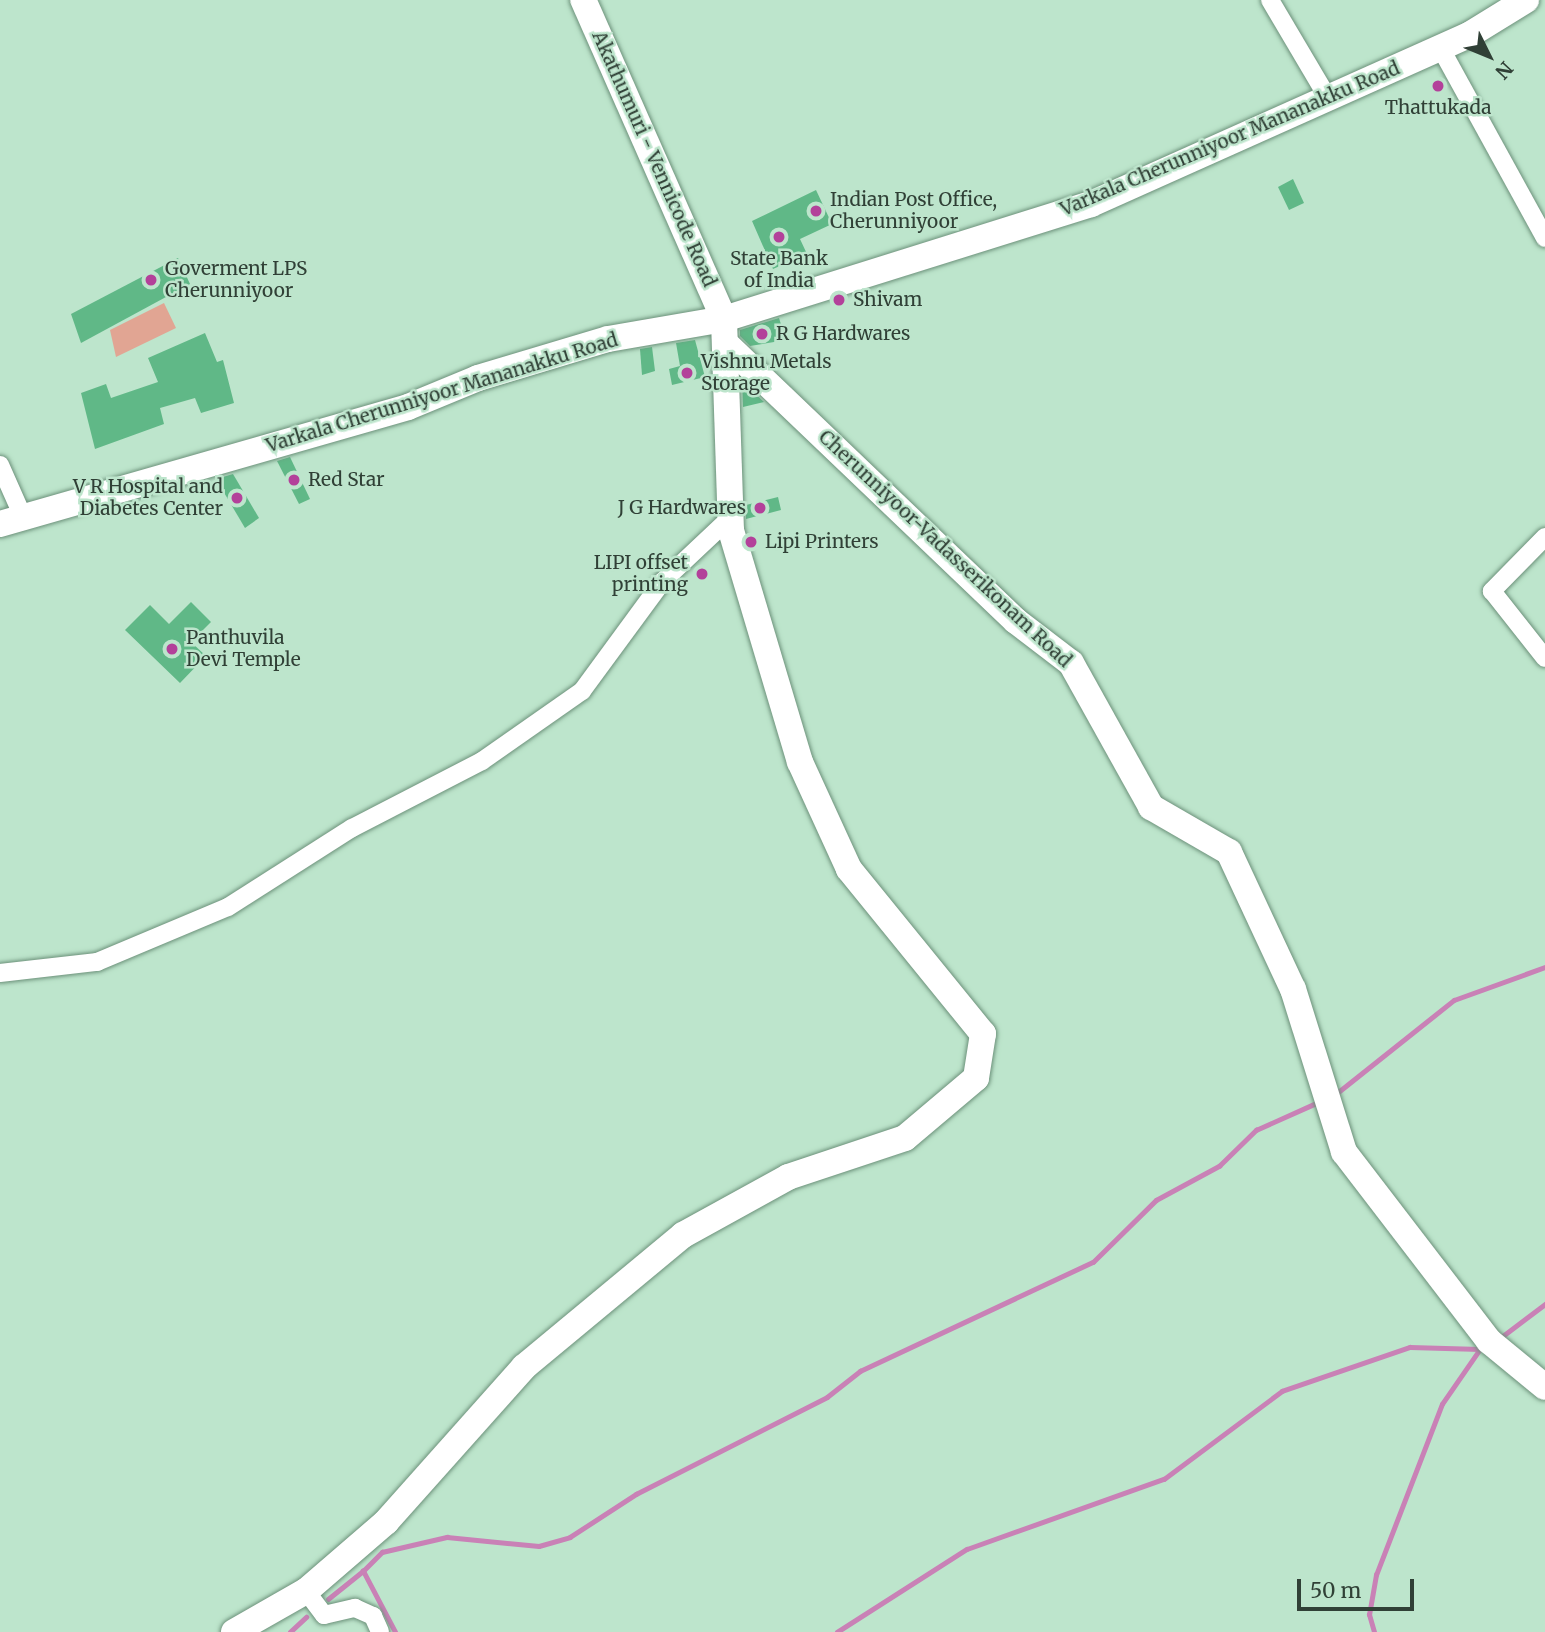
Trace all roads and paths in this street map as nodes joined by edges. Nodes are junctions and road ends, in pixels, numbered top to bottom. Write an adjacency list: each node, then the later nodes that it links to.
1 (583, 0): 7 (main road, Akathumuri - Vennicode Road)
2 (1270, 0): 5 (street)
3 (1526, 0): 4 (main road, Varkala Cherunniyoor Mananakku Road)
4 (1440, 47): 5 (main road, Varkala Cherunniyoor Mananakku Road); 6 (street)
5 (1328, 98): 7 (main road, Varkala Cherunniyoor Mananakku Road)
6 (1545, 238)
7 (724, 331): 9 (main road); 10 (main road, Varkala Cherunniyoor Mananakku Road); 14 (main road, Cherunniyoor-Vadasserikonam Road)
8 (0, 466): 10 (street)
9 (730, 518): 13 (street); 15 (main road)
10 (11, 521)
11 (1545, 537): 12 (street)
12 (1545, 657)
13 (0, 973)
14 (1545, 1387)
15 (306, 1591): 16 (main road); 17 (street)
16 (234, 1632)
17 (380, 1632)

